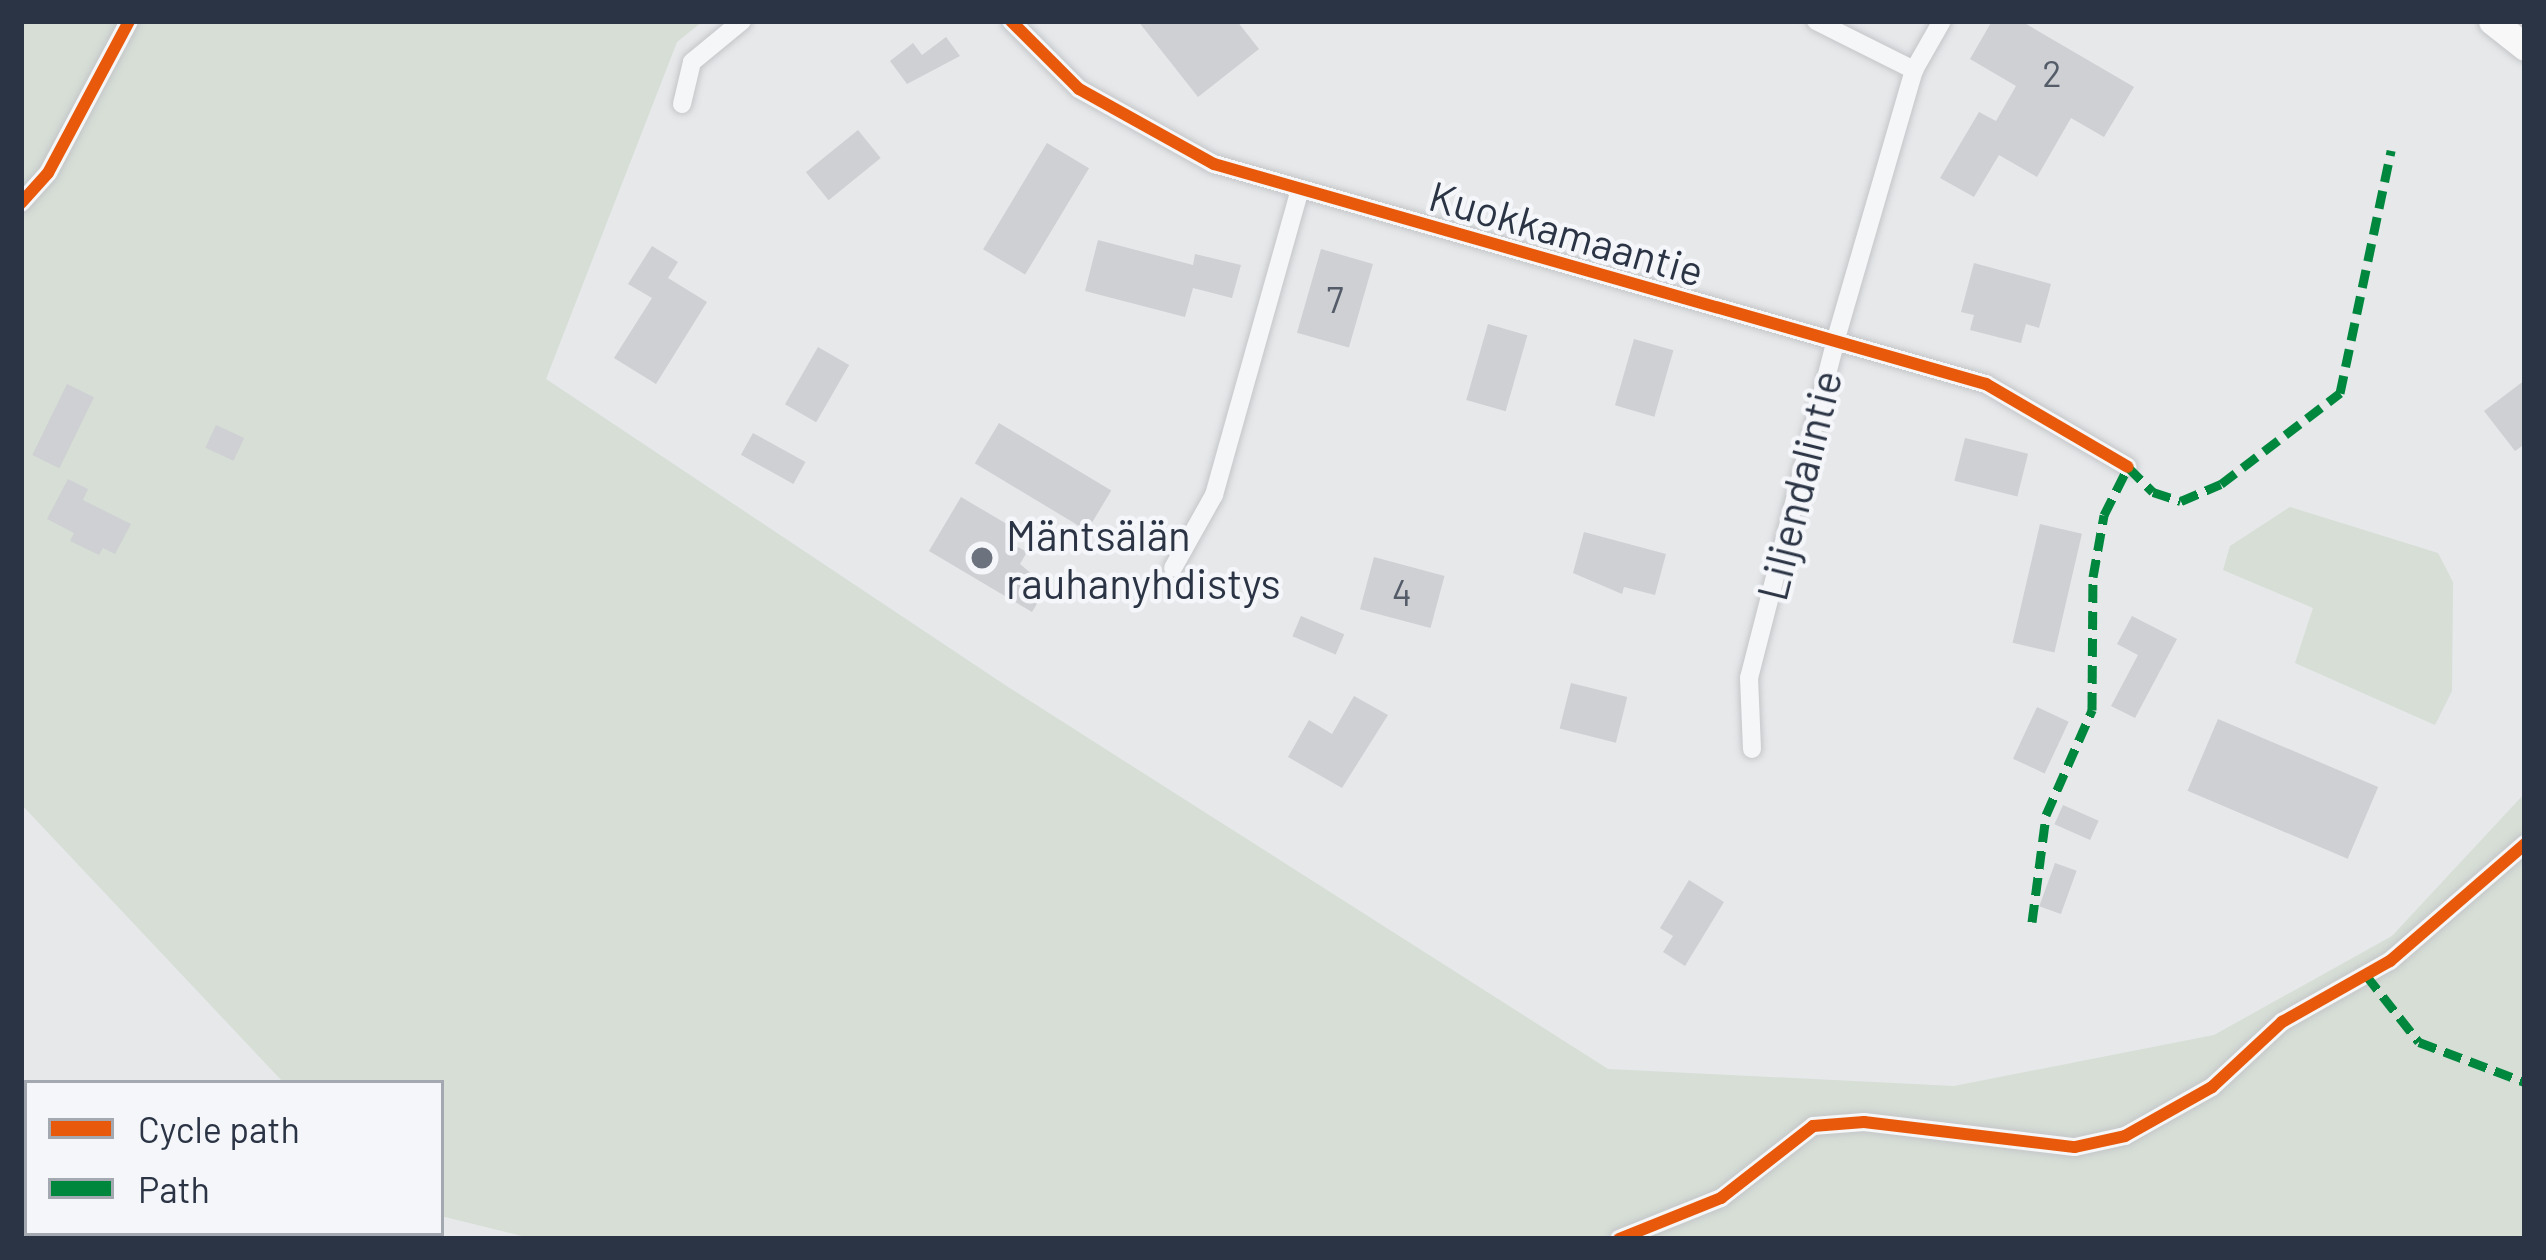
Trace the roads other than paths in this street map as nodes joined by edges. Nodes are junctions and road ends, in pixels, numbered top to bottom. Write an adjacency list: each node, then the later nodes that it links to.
1 (129, 21): 11 (street)
2 (742, 21): 9 (street)
3 (1011, 21): 10 (street, Kuokkamaantie)
4 (1816, 21): 8 (street)
5 (1942, 21): 8 (street, Liljendalintie)
6 (2492, 21): 7 (main road)
7 (2525, 47)
8 (1914, 70): 12 (street, Liljendalintie)
9 (682, 104)
10 (1299, 192): 12 (street, Kuokkamaantie); 14 (street)
11 (21, 203)
12 (1835, 342): 13 (street, Kuokkamaantie); 15 (street, Liljendalintie)
13 (2128, 467)
14 (1174, 568)
15 (1752, 749)
16 (2525, 844): 17 (street)
17 (1619, 1239)

